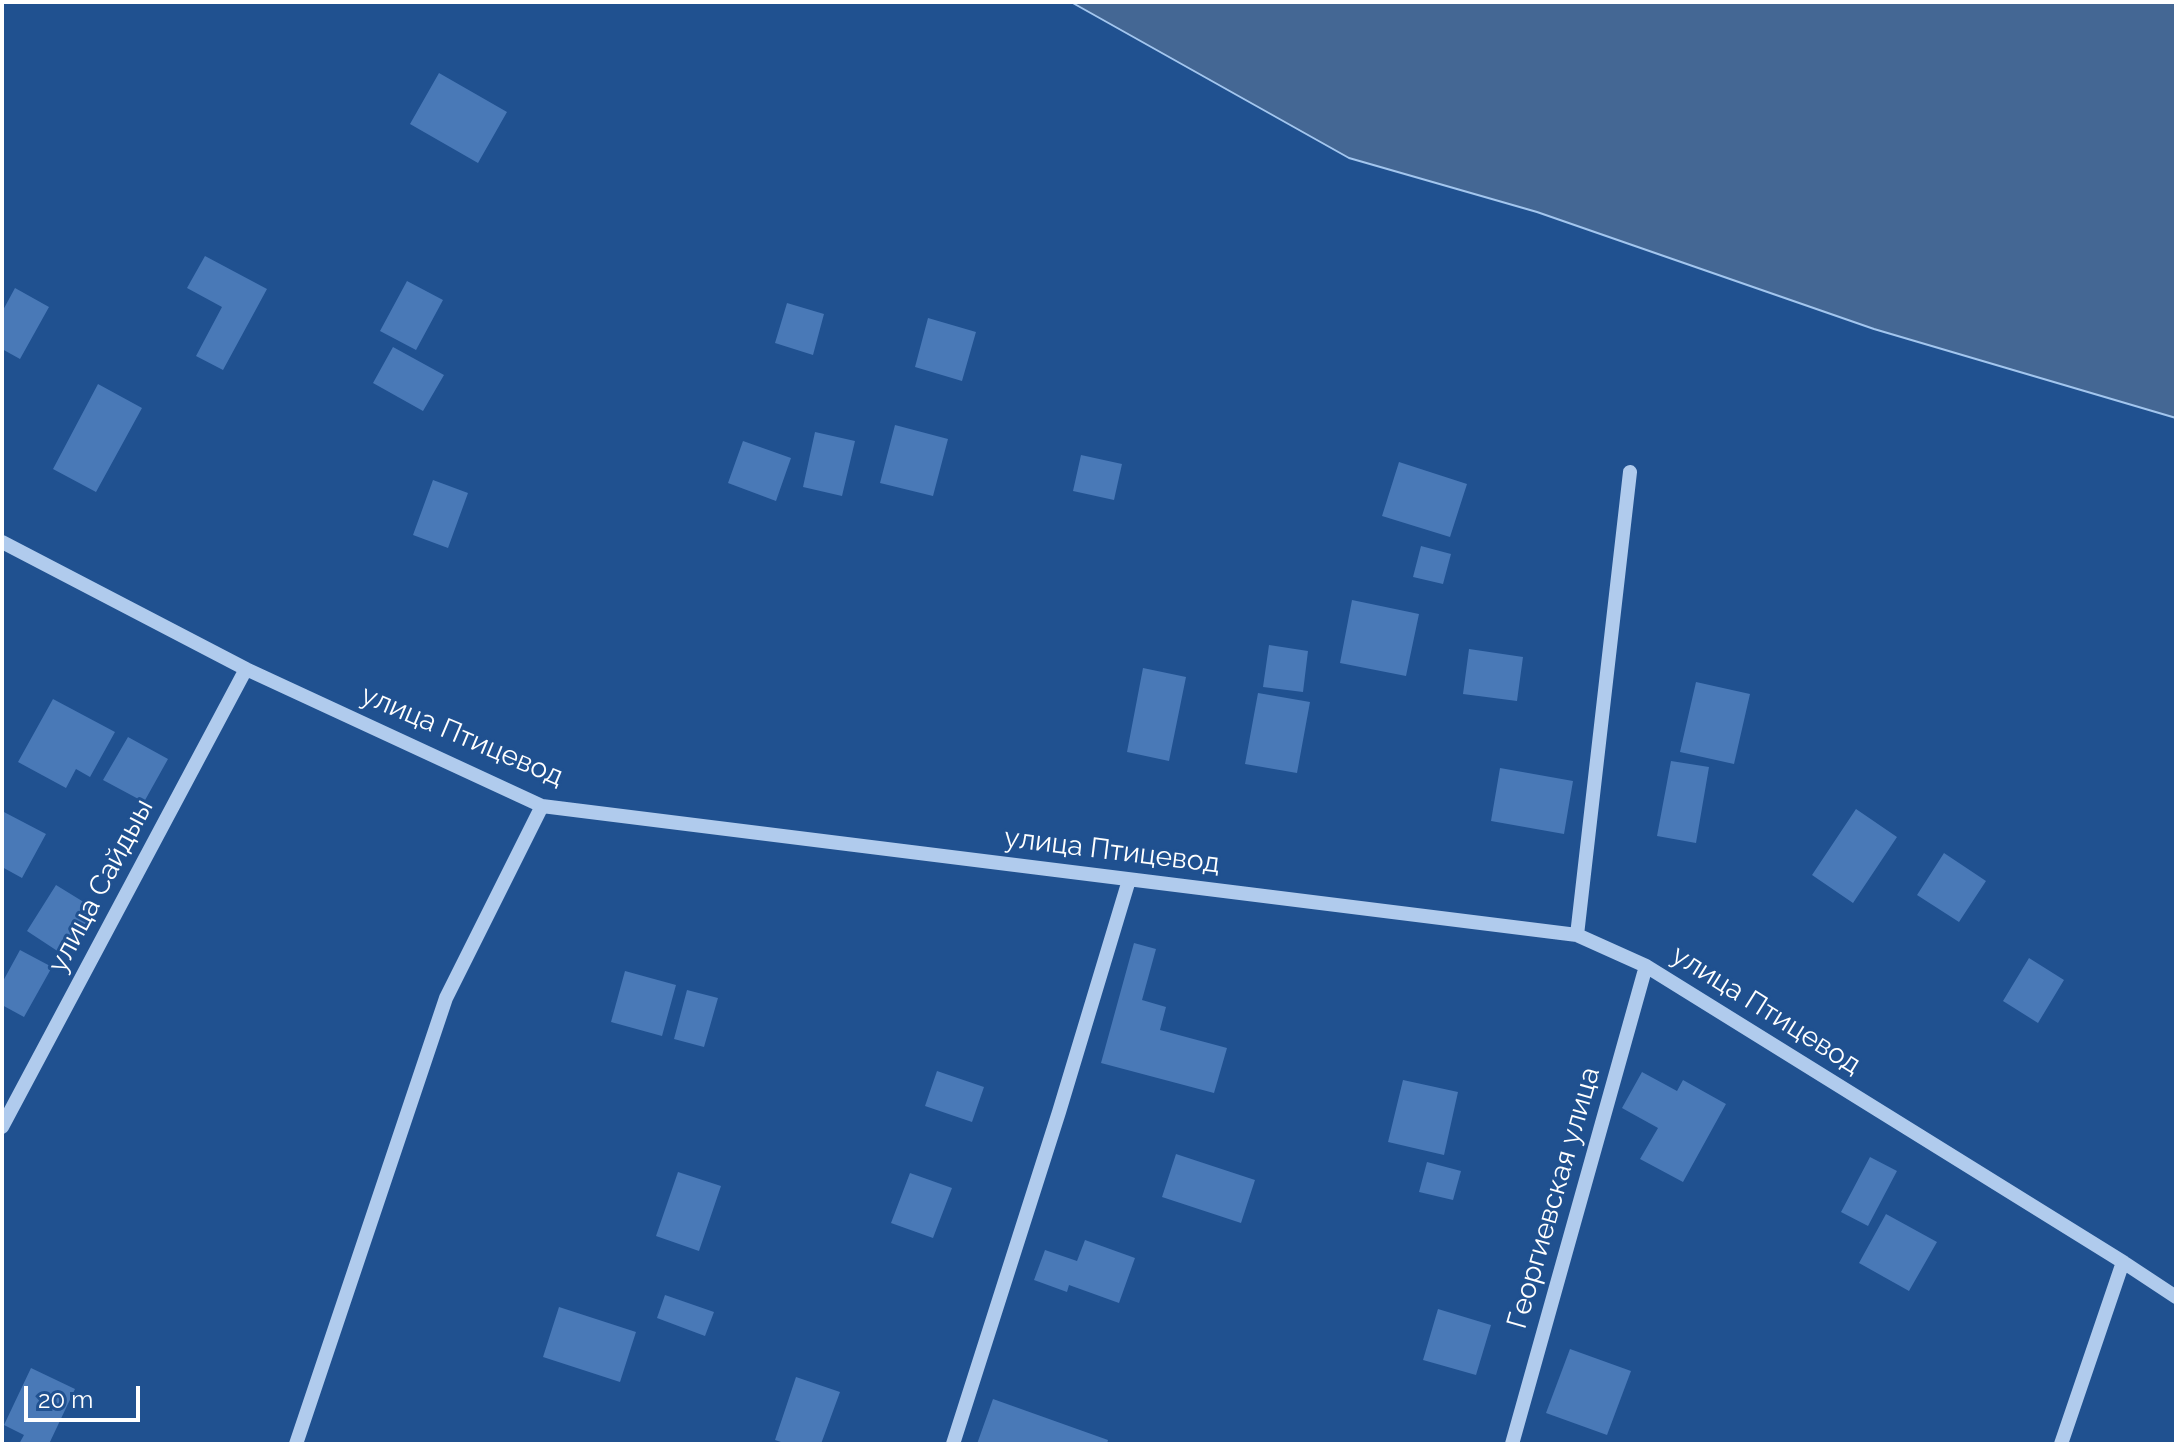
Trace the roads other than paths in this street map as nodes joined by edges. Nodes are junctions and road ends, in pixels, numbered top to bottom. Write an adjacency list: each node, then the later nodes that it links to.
1 (1630, 472): 6 (street)
2 (2, 542): 3 (street, улица Птицевод)
3 (246, 669): 4 (street, улица Птицевод); 8 (street, улица Сайдыы)
4 (542, 806): 5 (street, улица Птицевод); 11 (street)
5 (1129, 880): 6 (street, улица Птицевод); 12 (street)
6 (1577, 935): 7 (street, улица Птицевод)
7 (1646, 966): 9 (street, улица Птицевод); 13 (street, Георгиевская улица)
8 (2, 1127)
9 (2123, 1262): 10 (street, улица Птицевод); 14 (street)
10 (2176, 1297)
11 (296, 1444)
12 (953, 1444)
13 (1512, 1444)
14 (2061, 1444)

